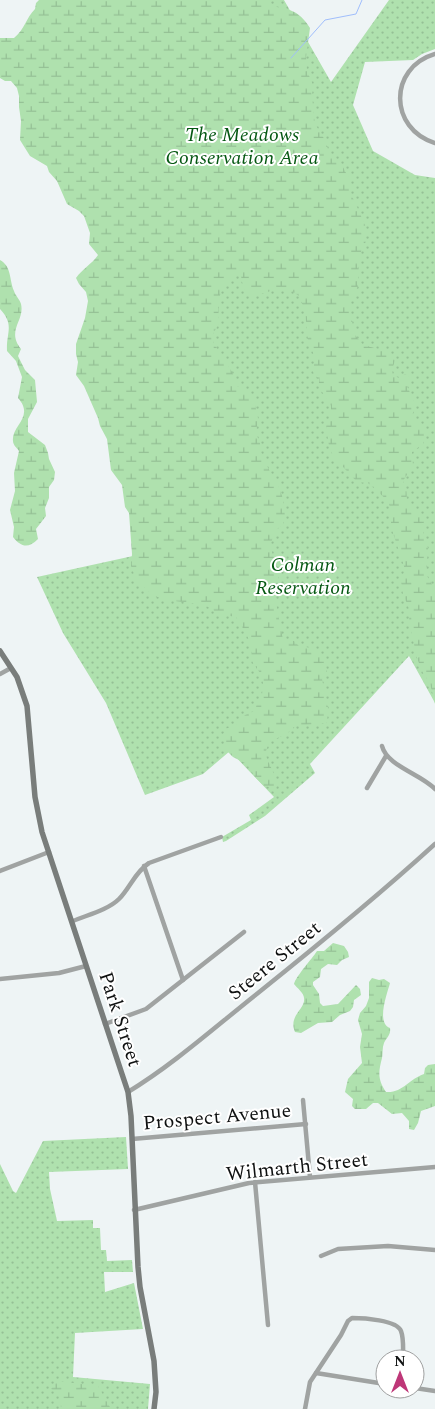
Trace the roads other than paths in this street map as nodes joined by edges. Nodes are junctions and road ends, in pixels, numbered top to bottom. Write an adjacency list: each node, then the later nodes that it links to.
1 (435, 54): 2 (street)
2 (435, 143)
3 (0, 651): 4 (main road, Park Street)
4 (11, 668): 5 (street); 12 (main road, Park Street)
5 (0, 674)
6 (382, 746): 7 (street)
7 (386, 756): 8 (street); 9 (street)
8 (367, 788)
9 (435, 789)
10 (221, 837): 13 (street)
11 (435, 844): 21 (street, Steere Street)
12 (49, 852): 14 (street); 15 (main road, Park Street)
13 (144, 866): 15 (street); 19 (street)
14 (0, 871)
15 (73, 920): 17 (main road, Park Street)
16 (244, 932): 19 (street)
17 (86, 966): 18 (street); 20 (main road, Park Street)
18 (0, 978)
19 (183, 980): 20 (street)
20 (105, 1024): 21 (main road, Park Street)
21 (128, 1092): 24 (main road, Park Street)
22 (303, 1100): 23 (street)
23 (306, 1124): 24 (street, Prospect Avenue); 26 (street)
24 (132, 1138): 28 (main road, Park Street)
25 (435, 1168): 26 (street, Wilmarth Street)
26 (310, 1177): 27 (street, Wilmarth Street)
27 (255, 1182): 28 (street, Wilmarth Street); 31 (street)
28 (134, 1210): 35 (main road, Park Street)
29 (435, 1250): 30 (street)
30 (321, 1256)
31 (268, 1325)
32 (402, 1349): 33 (street)
33 (316, 1373): 34 (street); 36 (street)
34 (375, 1382)
35 (154, 1409)
36 (305, 1409)

